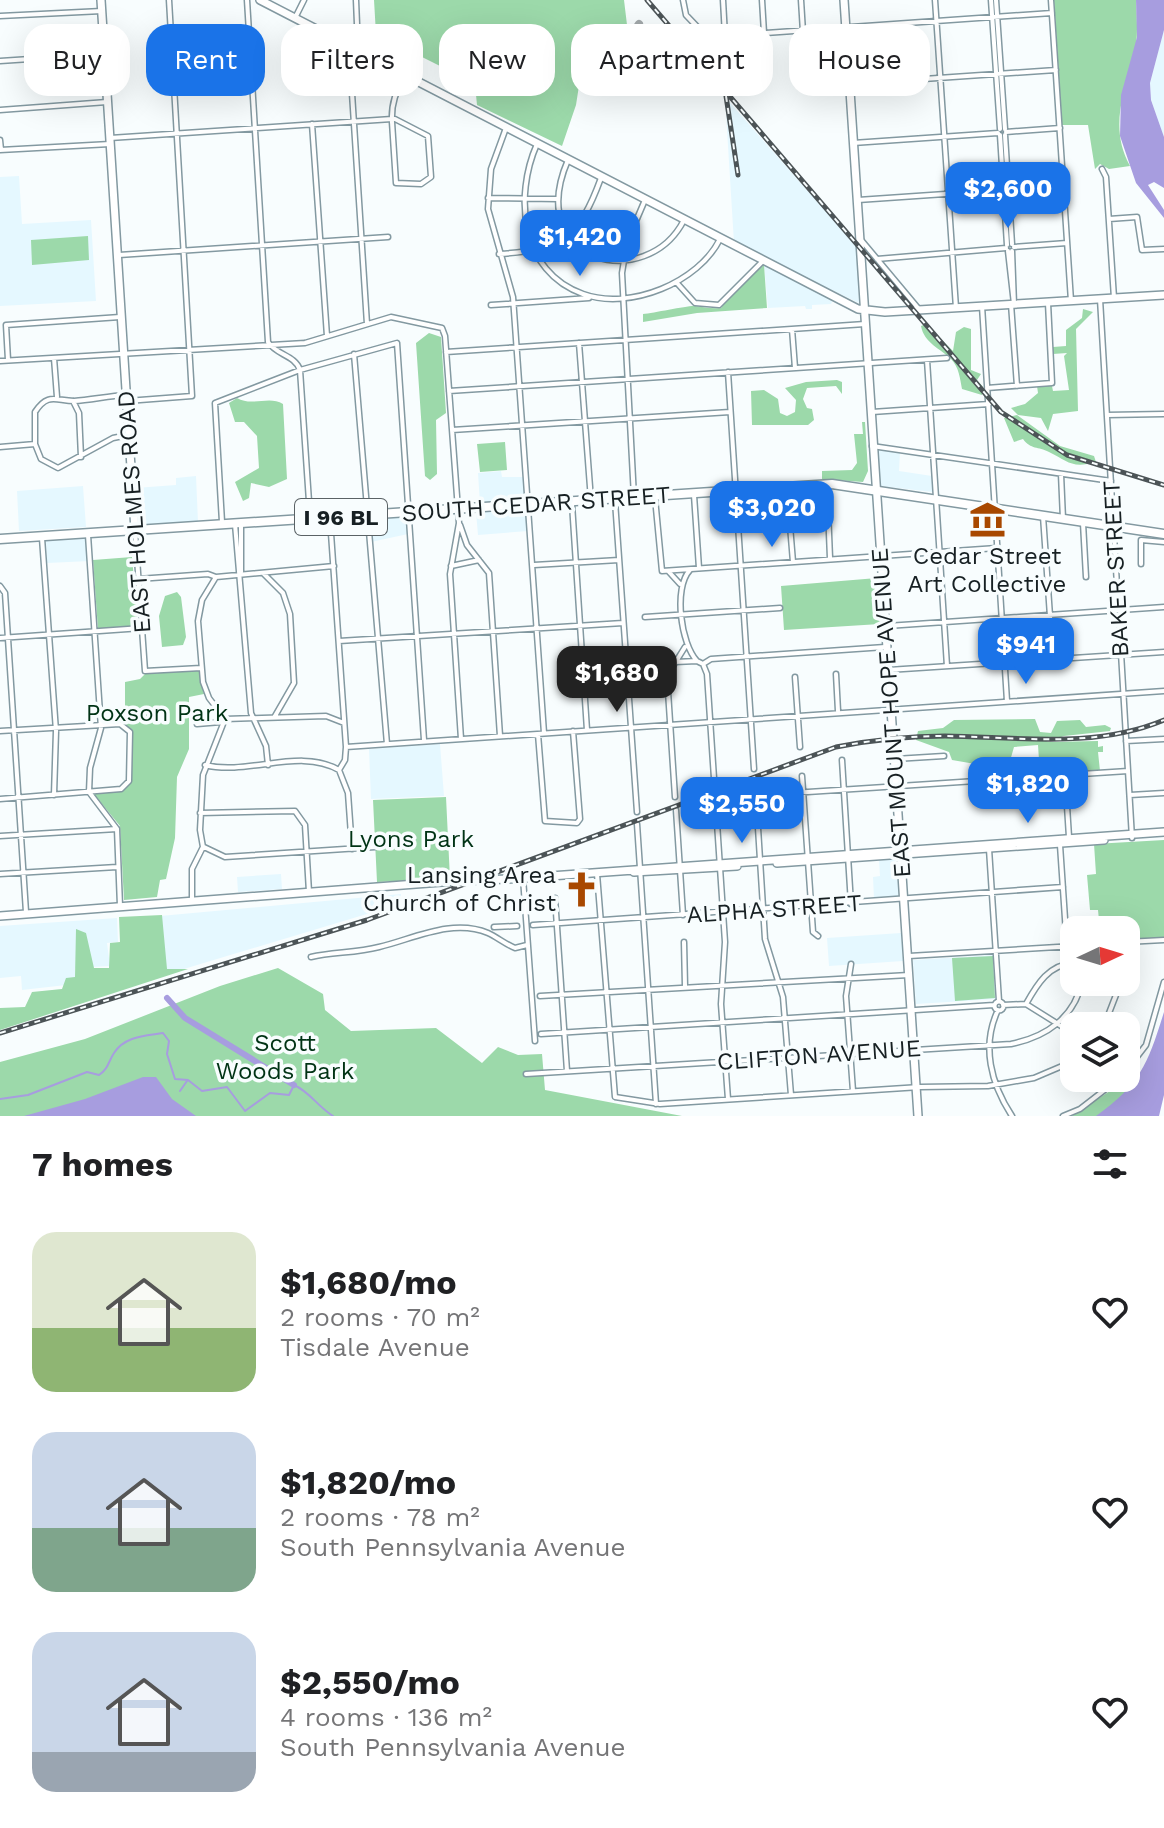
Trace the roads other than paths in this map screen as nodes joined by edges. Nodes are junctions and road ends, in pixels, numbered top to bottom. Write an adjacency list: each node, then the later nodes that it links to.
1 (101, 0): 15 (street, EAST HOLMES ROAD)
2 (169, 0): 50 (street)
3 (247, 0): 46 (street)
4 (260, 0): 19 (street)
5 (304, 0): 19 (street)
6 (356, 0): 23 (street)
7 (683, 0): 24 (street)
8 (723, 0): 25 (street)
9 (762, 0): 26 (street)
10 (801, 0): 27 (street)
11 (844, 0): 28 (street, EAST MOUNT HOPE AVENUE)
12 (935, 0): 20 (street)
13 (994, 0): 18 (street)
14 (1051, 0): 16 (street)
15 (102, 11): 17 (street); 21 (street, EAST HOLMES ROAD)
16 (1052, 13): 18 (street); 32 (street)
17 (0, 16)
18 (995, 17): 20 (street); 33 (street)
19 (295, 18): 22 (street)
20 (936, 21): 29 (street); 34 (street)
21 (103, 24)
22 (306, 24)
23 (357, 24)
24 (694, 24)
25 (724, 24)
26 (763, 24)
27 (803, 24)
28 (846, 24)
29 (891, 24)
30 (24, 59): 31 (street)
31 (0, 61)
32 (1056, 70): 33 (street); 48 (street)
33 (998, 75): 34 (street); 49 (street)
34 (940, 79): 35 (street); 51 (street)
35 (930, 80)
36 (423, 84): 47 (street)
37 (107, 96): 41 (street, EAST HOLMES ROAD)
38 (352, 96): 44 (street)
39 (394, 96): 43 (street)
40 (851, 96): 54 (street, EAST MOUNT HOPE AVENUE)
41 (107, 102): 42 (street); 53 (street, EAST HOLMES ROAD)
42 (0, 110)
43 (392, 119): 43 (street); 44 (street)
44 (354, 122): 45 (street); 74 (street)
45 (312, 124): 46 (street); 77 (street)
46 (255, 128): 50 (street); 79 (street)
47 (506, 128): 55 (street); 63 (street)
48 (1060, 128): 49 (street); 60 (street)
49 (1002, 132): 51 (street); 61 (street)
50 (177, 133): 53 (street); 82 (street)
51 (944, 136): 54 (street); 62 (street)
52 (0, 140): 56 (street)
53 (110, 141): 56 (street); 86 (street, EAST HOLMES ROAD)
54 (853, 143): 67 (street, EAST MOUNT HOPE AVENUE)
55 (537, 144): 57 (street); 64 (street)
56 (1, 150)
57 (568, 160): 59 (street); 65 (street)
58 (1102, 169): 69 (street)
59 (602, 177): 66 (street); 68 (street)
60 (1063, 186): 61 (street); 78 (street)
61 (1006, 190): 62 (street); 80 (street)
62 (947, 194): 67 (street); 84 (street)
63 (488, 197): 64 (street); 85 (street)
64 (523, 198): 65 (street); 83 (street)
65 (558, 199): 73 (street)
66 (645, 200): 70 (street); 71 (street)
67 (857, 200): 76 (street, EAST MOUNT HOPE AVENUE)
68 (588, 213): 71 (street); 73 (street)
69 (1109, 219): 81 (street); 95 (street)
70 (684, 220): 75 (street); 87 (street)
71 (631, 232): 87 (street)
72 (388, 237): 74 (street)
73 (568, 237): 83 (street); 87 (street)
74 (362, 239): 77 (street); 108 (street)
75 (720, 239): 89 (street); 90 (street)
76 (860, 239): 88 (street); 106 (street, EAST MOUNT HOPE AVENUE)
77 (320, 242): 79 (street); 111 (street)
78 (1067, 243): 80 (street); 98 (street)
79 (262, 246): 82 (street); 114 (street)
80 (1010, 248): 84 (street); 101 (street)
81 (1164, 249)
82 (184, 251): 86 (street); 116 (street)
83 (535, 252): 85 (street); 91 (street)
84 (951, 252): 88 (street); 104 (street)
85 (499, 254): 99 (street)
86 (117, 255): 107 (street, EAST HOLMES ROAD)
87 (623, 259): 93 (street)
88 (877, 259): 105 (street)
89 (763, 261): 90 (street); 106 (street)
90 (676, 282): 93 (street)
91 (569, 288): 94 (street); 97 (street)
92 (1164, 295): 95 (street)
93 (622, 296): 94 (street); 112 (street)
94 (591, 297): 97 (street)
95 (1114, 298): 96 (street)
96 (1100, 299): 98 (street); 143 (street, BAKER STREET)
97 (565, 300): 99 (street)
98 (1071, 301): 100 (street)
99 (514, 303): 102 (street); 115 (street)
100 (1048, 303): 101 (street); 132 (street)
101 (1013, 304): 103 (street); 132 (street)
102 (491, 305)
103 (982, 306): 104 (street); 133 (street)
104 (956, 308): 105 (street)
105 (919, 310): 106 (street)
106 (864, 311): 109 (street, EAST MOUNT HOPE AVENUE)
107 (120, 317): 118 (street, EAST HOLMES ROAD); 122 (street)
108 (367, 324): 111 (street); 117 (street)
109 (865, 324): 110 (street); 125 (street, EAST MOUNT HOPE AVENUE)
110 (792, 329): 112 (street); 126 (street)
111 (327, 336): 114 (street)
112 (624, 340): 113 (street); 129 (street)
113 (579, 343): 115 (street); 130 (street)
114 (269, 345): 116 (street); 127 (street)
115 (517, 347): 117 (street); 131 (street)
116 (189, 350): 118 (street); 136 (street)
117 (446, 352): 134 (street)
118 (123, 354): 120 (street); 136 (street, EAST HOLMES ROAD)
119 (354, 354): 127 (street); 171 (street); 172 (street)
120 (54, 358): 122 (street); 135 (street)
121 (947, 358): 123 (street)
122 (8, 360): 124 (street)
123 (927, 360): 125 (street); 139 (street)
124 (0, 361)
125 (867, 363): 126 (street); 141 (street, EAST MOUNT HOPE AVENUE)
126 (795, 368): 128 (street)
127 (300, 370): 175 (street); 180 (street)
128 (728, 372): 129 (street); 140 (street)
129 (627, 379): 130 (street); 144 (street)
130 (582, 382): 131 (street); 145 (street)
131 (519, 386): 134 (street); 146 (street)
132 (1017, 386): 133 (street)
133 (987, 388): 138 (street)
134 (449, 391): 147 (street)
135 (57, 397): 137 (street); 149 (street)
136 (126, 398): 137 (street); 148 (street, EAST HOLMES ROAD)
137 (73, 401): 153 (street)
138 (989, 404): 139 (street); 154 (street)
139 (930, 408): 141 (street); 152 (street)
140 (730, 412): 144 (street); 159 (street)
141 (870, 412): 150 (street, EAST MOUNT HOPE AVENUE)
142 (1164, 414): 143 (street)
143 (1107, 415): 156 (street, BAKER STREET)
144 (630, 418): 145 (street); 163 (street)
145 (584, 421): 146 (street); 166 (street)
146 (522, 425): 147 (street); 168 (street)
147 (452, 430): 170 (street)
148 (128, 435): 153 (street); 184 (street, EAST HOLMES ROAD)
149 (35, 444): 151 (street); 153 (street)
150 (872, 446): 152 (street); 160 (street, EAST MOUNT HOPE AVENUE)
151 (0, 447)
152 (932, 454): 154 (street); 165 (street)
153 (81, 457)
154 (993, 464): 155 (street); 169 (street)
155 (1061, 474): 156 (street); 176 (street)
156 (1111, 481): 183 (street, BAKER STREET)
157 (827, 485): 158 (main road, SOUTH CEDAR STREET / I 96 BL); 160 (main road, SOUTH CEDAR STREET / I 96 BL); 193 (street)
158 (787, 487): 159 (main road, SOUTH CEDAR STREET / I 96 BL); 196 (street)
159 (736, 490): 161 (main road, SOUTH CEDAR STREET / I 96 BL); 182 (street)
160 (876, 490): 165 (main road, SOUTH CEDAR STREET / I 96 BL); 192 (street, EAST MOUNT HOPE AVENUE)
161 (693, 493): 162 (main road, SOUTH CEDAR STREET / I 96 BL); 203 (street)
162 (655, 496): 163 (main road, SOUTH CEDAR STREET / I 96 BL); 205 (street)
163 (634, 497): 164 (main road, SOUTH CEDAR STREET / I 96 BL)
164 (615, 498): 166 (main road, SOUTH CEDAR STREET / I 96 BL); 195 (street)
165 (935, 498): 169 (main road, SOUTH CEDAR STREET / I 96 BL); 191 (street)
166 (591, 500): 167 (main road, SOUTH CEDAR STREET / I 96 BL)
167 (571, 501): 168 (main road, SOUTH CEDAR STREET / I 96 BL); 197 (street)
168 (528, 504): 170 (main road, SOUTH CEDAR STREET / I 96 BL); 199 (street)
169 (995, 508): 173 (main road, SOUTH CEDAR STREET / I 96 BL); 190 (street)
170 (458, 509): 171 (main road, SOUTH CEDAR STREET / I 96 BL); 178 (street)
171 (409, 512): 172 (main road, SOUTH CEDAR STREET / I 96 BL); 231 (street)
172 (366, 515): 174 (main road, SOUTH CEDAR STREET / I 96 BL); 234 (street)
173 (1043, 516): 176 (main road, SOUTH CEDAR STREET / I 96 BL); 218 (street)
174 (330, 517): 175 (main road, SOUTH CEDAR STREET / I 96 BL); 201 (street)
175 (311, 519): 177 (main road, SOUTH CEDAR STREET / I 96 BL)
176 (1063, 519): 179 (main road, SOUTH CEDAR STREET / I 96 BL)
177 (238, 523): 180 (main road, SOUTH CEDAR STREET / I 96 BL); 206 (street)
178 (459, 523): 194 (street); 202 (street)
179 (1083, 523): 183 (main road, SOUTH CEDAR STREET / I 96 BL); 209 (street)
180 (222, 525): 184 (main road, SOUTH CEDAR STREET / I 96 BL)
181 (767, 525): 182 (street)
182 (738, 527): 200 (street)
183 (1113, 527): 186 (main road, SOUTH CEDAR STREET / I 96 BL); 216 (street, BAKER STREET)
184 (135, 530): 185 (main road, SOUTH CEDAR STREET / I 96 BL); 210 (street, EAST HOLMES ROAD)
185 (88, 533): 187 (main road, SOUTH CEDAR STREET / I 96 BL); 228 (street)
186 (1164, 534)
187 (42, 536): 188 (main road, SOUTH CEDAR STREET / I 96 BL); 230 (street)
188 (0, 539)
189 (1164, 542): 198 (street)
190 (997, 548): 191 (street); 220 (street)
191 (939, 551): 192 (street); 222 (street)
192 (880, 555): 193 (street); 224 (street, EAST MOUNT HOPE AVENUE)
193 (830, 559): 196 (street)
194 (480, 560): 202 (street); 227 (street)
195 (619, 560): 197 (street); 221 (street)
196 (793, 562): 200 (street)
197 (576, 563): 199 (street); 223 (street)
198 (1141, 564)
199 (533, 565): 226 (street)
200 (741, 565): 203 (street); 215 (street)
201 (334, 566): 207 (street); 235 (street)
202 (451, 566): 229 (street)
203 (699, 568): 204 (street)
204 (691, 569): 205 (street); 211 (street)
205 (667, 570): 211 (street)
206 (241, 572): 207 (street); 208 (street); 260 (street)
207 (264, 574): 257 (street)
208 (216, 577): 210 (street); 247 (street)
209 (1086, 577)
210 (138, 579): 225 (street, EAST HOLMES ROAD)
211 (680, 584): 217 (street)
212 (0, 586): 233 (street)
213 (1164, 607): 216 (street)
214 (780, 608): 215 (street)
215 (743, 611): 217 (street); 240 (street)
216 (1118, 611): 218 (street); 239 (street, BAKER STREET)
217 (683, 615): 219 (street); 236 (street)
218 (1050, 616): 220 (street); 241 (street)
219 (645, 617)
220 (1002, 619): 222 (street); 244 (street)
221 (623, 623): 223 (street); 267 (street)
222 (944, 623): 224 (street); 246 (street)
223 (580, 626): 226 (street); 271 (street)
224 (885, 627): 237 (street, EAST MOUNT HOPE AVENUE)
225 (142, 628): 228 (street); 247 (street, EAST HOLMES ROAD)
226 (537, 628): 227 (street); 272 (street)
227 (493, 631): 229 (street); 273 (street)
228 (95, 632): 230 (street); 264 (street)
229 (454, 634): 231 (street); 274 (street)
230 (49, 635): 233 (street); 266 (street)
231 (416, 637): 234 (street); 276 (street)
232 (0, 638): 233 (street)
233 (8, 638): 268 (street)
234 (379, 639): 235 (street); 278 (street)
235 (339, 641): 262 (street)
236 (685, 647): 242 (street); 243 (street)
237 (886, 647): 240 (street); 248 (street, EAST MOUNT HOPE AVENUE)
238 (1164, 652): 239 (street)
239 (1120, 655): 241 (street); 252 (street, BAKER STREET)
240 (746, 657): 245 (street); 258 (street)
241 (1053, 659): 244 (street)
242 (697, 661): 243 (street); 245 (street)
243 (675, 662): 265 (street)
244 (1004, 662): 246 (street); 253 (street)
245 (703, 664): 261 (street)
246 (947, 666): 248 (street)
247 (201, 668): 259 (street)
248 (888, 670): 254 (street, EAST MOUNT HOPE AVENUE)
249 (836, 674): 255 (street)
250 (795, 677): 256 (street)
251 (1164, 691): 252 (street)
252 (1123, 694): 253 (street); 277 (street, BAKER STREET)
253 (1007, 701): 254 (street)
254 (890, 709): 255 (street); 282 (street, EAST MOUNT HOPE AVENUE)
255 (838, 713): 256 (street)
256 (798, 715): 258 (street); 280 (street)
257 (275, 716): 260 (street); 262 (street)
258 (750, 719): 261 (street); 286 (street)
259 (223, 720): 260 (street); 263 (street); 284 (street)
260 (252, 720): 285 (street)
261 (710, 722): 265 (street); 301 (street)
262 (344, 723): 279 (street)
263 (197, 724)
264 (101, 725): 266 (street); 293 (street); 293 (street)
265 (670, 725): 267 (street); 300 (street)
266 (56, 727): 268 (street); 296 (street)
267 (631, 727): 271 (street); 305 (street)
268 (14, 730): 269 (street); 299 (street)
269 (0, 731)
270 (573, 731): 271 (street); 272 (street); 272 (street)
271 (587, 731)
272 (541, 734): 273 (street)
273 (500, 736): 274 (street)
274 (461, 739): 276 (street)
275 (1164, 739): 277 (street)
276 (424, 741): 278 (street)
277 (1126, 741): 288 (street, BAKER STREET)
278 (387, 744): 279 (street)
279 (346, 747): 287 (street)
280 (800, 747)
281 (944, 756): 282 (street)
282 (894, 759): 291 (street, EAST MOUNT HOPE AVENUE)
283 (842, 760): 292 (street)
284 (205, 765): 285 (street); 306 (street)
285 (268, 765): 287 (street)
286 (754, 769)
287 (339, 770): 319 (street)
288 (1128, 771): 289 (street); 297 (street, BAKER STREET)
289 (1065, 775): 291 (street); 314 (street)
290 (802, 776): 294 (street)
291 (896, 786): 292 (street); 320 (street, EAST MOUNT HOPE AVENUE)
292 (844, 790): 294 (street); 322 (street)
293 (89, 792): 296 (street); 309 (street)
294 (803, 792): 298 (street); 323 (street)
295 (1164, 793): 297 (street)
296 (54, 795): 299 (street)
297 (1129, 795): 313 (street, BAKER STREET)
298 (756, 796): 301 (street); 324 (street)
299 (19, 797): 302 (street); 311 (street)
300 (675, 797)
301 (715, 798): 325 (street)
302 (0, 799)
303 (305, 806): 307 (street)
304 (676, 810): 327 (street)
305 (637, 812)
306 (200, 813): 307 (street); 317 (street)
307 (299, 814): 321 (street)
308 (637, 824): 328 (street)
309 (117, 829): 311 (street); 326 (street)
310 (1164, 834): 313 (street)
311 (21, 835): 312 (street); 329 (street)
312 (0, 836)
313 (1132, 836): 314 (street)
314 (1069, 840): 315 (street)
315 (1059, 841): 316 (street); 333 (street)
316 (989, 845): 320 (street); 334 (street)
317 (203, 847): 321 (street); 338 (street)
318 (375, 847): 319 (street)
319 (352, 849): 321 (street)
320 (900, 851): 322 (street); 337 (street, EAST MOUNT HOPE AVENUE)
321 (307, 852): 335 (street)
322 (848, 856): 323 (street); 339 (street)
323 (807, 858): 324 (street); 340 (street)
324 (760, 862): 325 (street); 342 (street)
325 (719, 864): 327 (street); 343 (street)
326 (117, 867): 329 (street); 341 (street)
327 (680, 867): 328 (street); 345 (street)
328 (640, 869): 330 (street); 348 (street)
329 (23, 873): 331 (street); 344 (street)
330 (597, 873): 332 (street); 349 (street)
331 (0, 874)
332 (523, 878): 335 (street, bridge); 358 (street)
333 (1063, 887): 334 (street, ALPHA STREET); 347 (street)
334 (992, 891): 337 (street, ALPHA STREET); 360 (street)
335 (309, 894): 338 (street)
336 (555, 898): 350 (street)
337 (903, 899): 339 (street, ALPHA STREET); 361 (street, EAST MOUNT HOPE AVENUE)
338 (193, 903): 341 (street)
339 (851, 904): 340 (street, ALPHA STREET)
340 (811, 906): 342 (street, ALPHA STREET); 354 (street)
341 (120, 908): 344 (street)
342 (763, 909): 343 (street, ALPHA STREET); 368 (street)
343 (723, 912): 345 (street, ALPHA STREET); 370 (street)
344 (26, 914): 346 (street)
345 (683, 915): 348 (street, ALPHA STREET)
346 (0, 916)
347 (1064, 916)
348 (644, 917): 349 (street, ALPHA STREET); 371 (street)
349 (600, 920): 350 (street, ALPHA STREET); 372 (street)
350 (557, 923): 351 (street, ALPHA STREET); 373 (street)
351 (533, 925)
352 (517, 926): 353 (street)
353 (494, 927)
354 (818, 936)
355 (1164, 940): 356 (street)
356 (1140, 941)
357 (684, 942): 369 (street)
358 (527, 945): 362 (street); 386 (street)
359 (1060, 946): 360 (street)
360 (996, 950): 361 (street); 376 (street)
361 (907, 956): 365 (street, EAST MOUNT HOPE AVENUE)
362 (311, 957)
363 (851, 964): 366 (street)
364 (1060, 968): 375 (street)
365 (909, 975): 366 (street); 377 (street, EAST MOUNT HOPE AVENUE)
366 (848, 979): 368 (street); 378 (street)
367 (1164, 982): 390 (street)
368 (779, 984): 370 (street); 379 (street)
369 (685, 986): 370 (street); 371 (street)
370 (722, 988): 380 (street)
371 (648, 989): 372 (street); 382 (street)
372 (605, 992): 373 (street); 383 (street)
373 (562, 995): 374 (street); 384 (street)
374 (540, 996)
375 (1026, 1004): 376 (street); 381 (street)
376 (999, 1005): 377 (street); 387 (street)
377 (911, 1009): 378 (street); 388 (street, EAST MOUNT HOPE AVENUE)
378 (847, 1013): 379 (street); 389 (street)
379 (785, 1018): 380 (street); 391 (street)
380 (722, 1022): 382 (street); 392 (street)
381 (1060, 1023): 387 (street, CLIFTON AVENUE)
382 (651, 1027): 383 (street); 393 (street)
383 (607, 1029): 384 (street); 394 (street)
384 (564, 1032): 385 (street); 396 (street)
385 (541, 1034)
386 (535, 1041)
387 (989, 1046): 388 (street, CLIFTON AVENUE); 398 (street)
388 (913, 1048): 389 (street, CLIFTON AVENUE); 399 (street, EAST MOUNT HOPE AVENUE)
389 (850, 1052): 391 (street, CLIFTON AVENUE); 400 (street)
390 (1140, 1053)
391 (788, 1057): 392 (street, CLIFTON AVENUE); 402 (street)
392 (725, 1060): 393 (street, CLIFTON AVENUE); 403 (street)
393 (653, 1065): 394 (street, CLIFTON AVENUE); 404 (street)
394 (610, 1068): 396 (street, CLIFTON AVENUE); 404 (street)
395 (1060, 1068): 398 (street)
396 (567, 1071): 397 (street, CLIFTON AVENUE)
397 (526, 1074)
398 (996, 1085): 399 (street); 406 (street)
399 (916, 1087): 400 (street); 405 (street, EAST MOUNT HOPE AVENUE)
400 (853, 1091): 402 (street)
401 (1102, 1092): 407 (street)
402 (791, 1095): 403 (street)
403 (728, 1099): 404 (street)
404 (656, 1104)
405 (918, 1116)
406 (1012, 1116)
407 (1063, 1116)

